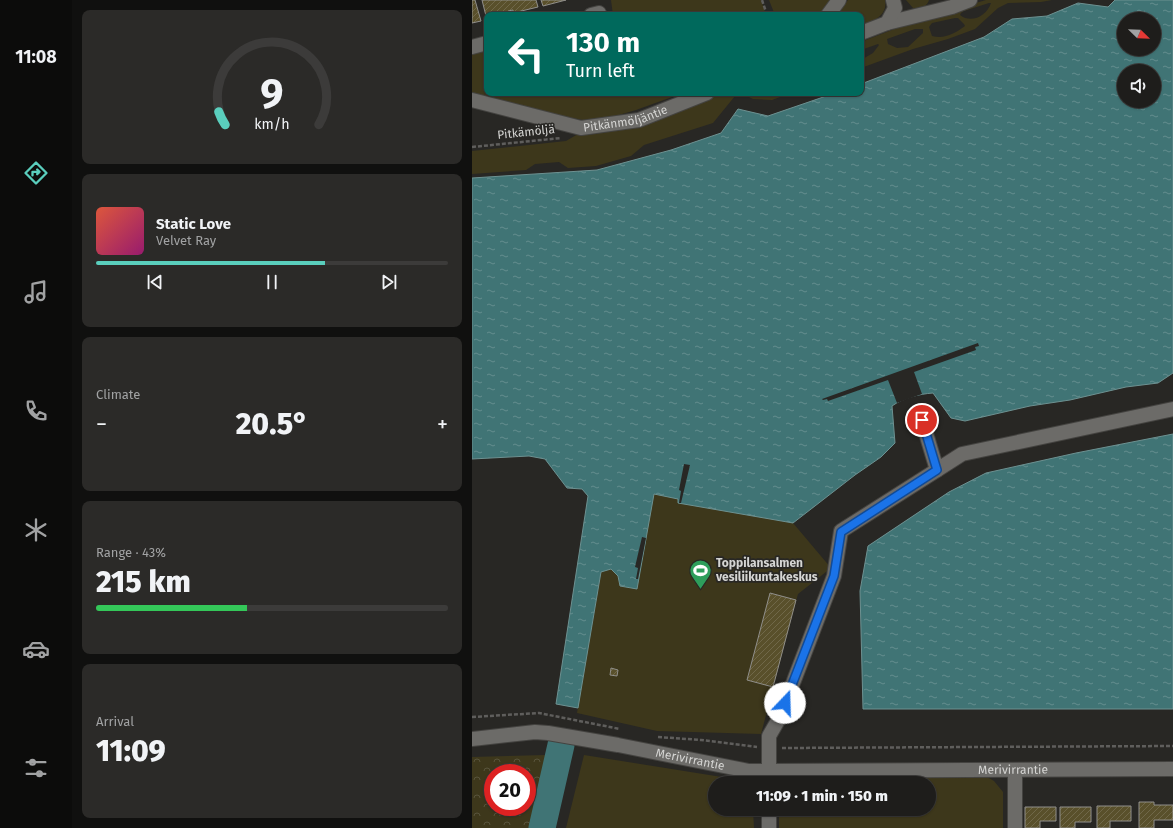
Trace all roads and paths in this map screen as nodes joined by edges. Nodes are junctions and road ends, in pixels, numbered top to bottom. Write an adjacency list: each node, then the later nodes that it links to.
1 (762, 0): 5 (path)
2 (839, 0): 6 (street)
3 (893, 0): 7 (street)
4 (970, 0): 7 (street)
5 (766, 12)
6 (830, 12)
7 (887, 23): 8 (street)
8 (864, 32)
9 (484, 44): 10 (street)
10 (472, 47)
11 (699, 96): 13 (street, Pitkänmöljäntie)
12 (472, 100): 13 (street, Pitkänmöljäntie)
13 (581, 128): 14 (path, Pitkämöljä)
14 (472, 147)
15 (1173, 409): 17 (street)
16 (922, 420): 17 (street)
17 (937, 470): 23 (street)
18 (472, 717): 19 (path)
19 (626, 731)
20 (656, 737): 23 (path)
21 (472, 739): 26 (street, Merivirrantie)
22 (1173, 746): 23 (path)
23 (769, 748): 27 (street)
24 (1173, 769): 25 (street, Merivirrantie)
25 (1014, 770): 28 (street, Merivirrantie); 31 (street)
26 (766, 776)
27 (769, 776)
28 (804, 776)
29 (769, 816): 30 (street)
30 (769, 828)
31 (1015, 828)

